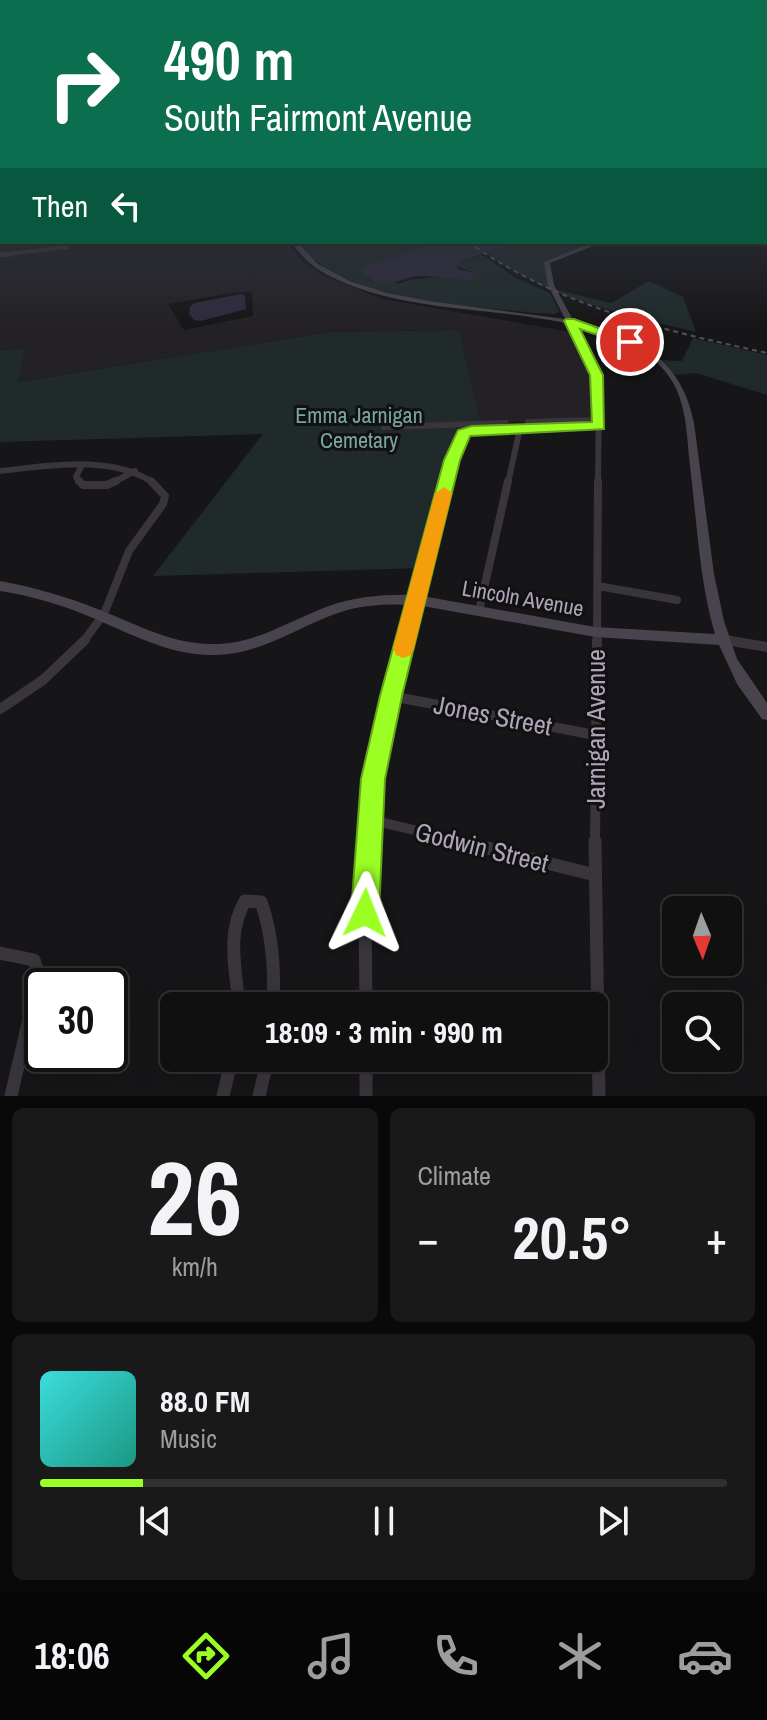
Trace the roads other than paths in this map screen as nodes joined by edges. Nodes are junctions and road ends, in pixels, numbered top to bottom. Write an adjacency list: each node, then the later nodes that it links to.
1 (295, 244): 5 (main road)
2 (595, 244): 5 (main road)
3 (67, 247): 4 (street)
4 (0, 255)
5 (570, 321): 6 (street, Jarnigan Avenue); 19 (main road)
6 (599, 423): 7 (street); 8 (street); 13 (street, Jarnigan Avenue)
7 (384, 427)
8 (520, 428): 14 (street); 16 (street)
9 (82, 465): 10 (street); 11 (street); 11 (street)
10 (0, 471)
11 (135, 471): 17 (street)
12 (0, 586): 17 (main road, Lincoln Avenue)
13 (598, 586): 15 (street); 18 (street, Jarnigan Avenue)
14 (417, 600): 16 (main road, Lincoln Avenue); 17 (main road, Lincoln Avenue); 21 (street)
15 (677, 600)
16 (479, 611): 18 (main road, Lincoln Avenue)
17 (103, 616): 22 (street)
18 (595, 632): 19 (main road, Lincoln Avenue); 24 (street, Jarnigan Avenue)
19 (723, 640): 20 (street); 23 (main road)
20 (767, 647)
21 (391, 696): 24 (street, Jones Street); 25 (street)
22 (0, 709)
23 (767, 714)
24 (595, 735): 26 (street, Jarnigan Avenue)
25 (368, 819): 26 (street, Godwin Street); 30 (street)
26 (595, 875): 38 (street, Jarnigan Avenue)
27 (0, 953): 34 (street)
28 (238, 992): 29 (street)
29 (273, 992)
30 (366, 992)
31 (229, 1072): 35 (street)
32 (265, 1072): 36 (street)
33 (366, 1072): 37 (street)
34 (11, 1096)
35 (223, 1096)
36 (259, 1096)
37 (366, 1096)
38 (599, 1096)

